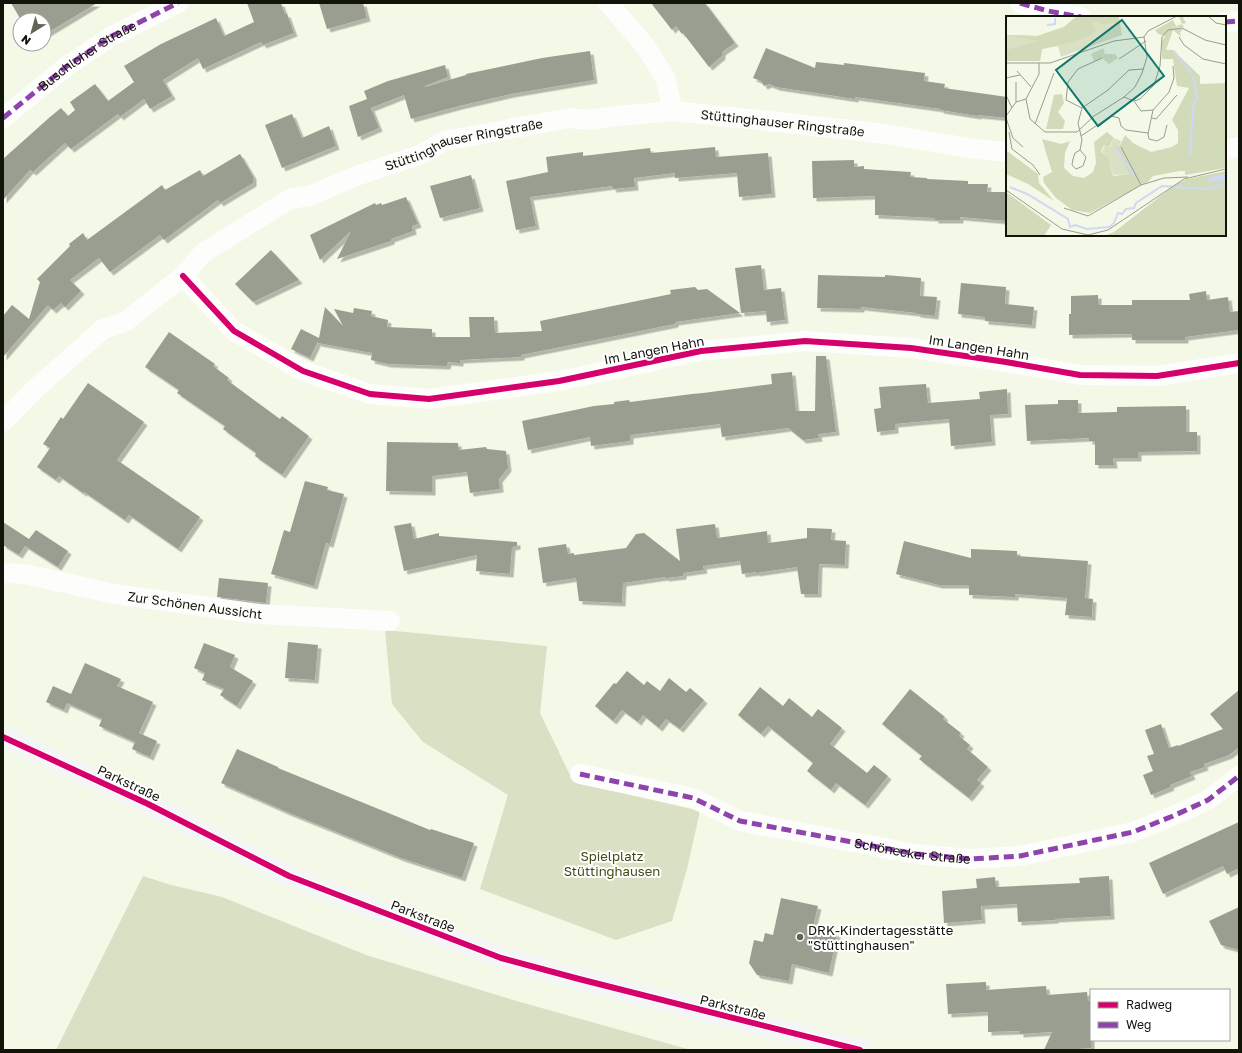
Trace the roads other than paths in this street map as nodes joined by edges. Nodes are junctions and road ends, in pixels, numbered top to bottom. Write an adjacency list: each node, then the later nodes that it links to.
1 (178, 3): 8 (street, Buschloher Straße)
2 (608, 3): 7 (street)
3 (1020, 3): 4 (street)
4 (1076, 16)
5 (1239, 21): 6 (street)
6 (1226, 22)
7 (674, 111): 11 (street, Stüttinghauser Ringstraße); 12 (street, Stüttinghauser Ringstraße)
8 (3, 118)
9 (1239, 147): 10 (street)
10 (1226, 150)
11 (1006, 152)
12 (183, 276): 13 (street, Im Langen Hahn); 14 (street, Stüttinghauser Ringstraße)
13 (1239, 363)
14 (3, 422)
15 (3, 573): 16 (street, Zur Schönen Aussicht)
16 (390, 621)
17 (3, 736): 20 (street, Parkstraße)
18 (580, 774): 19 (street, Schönecker Straße)
19 (1239, 776)
20 (860, 1050)

